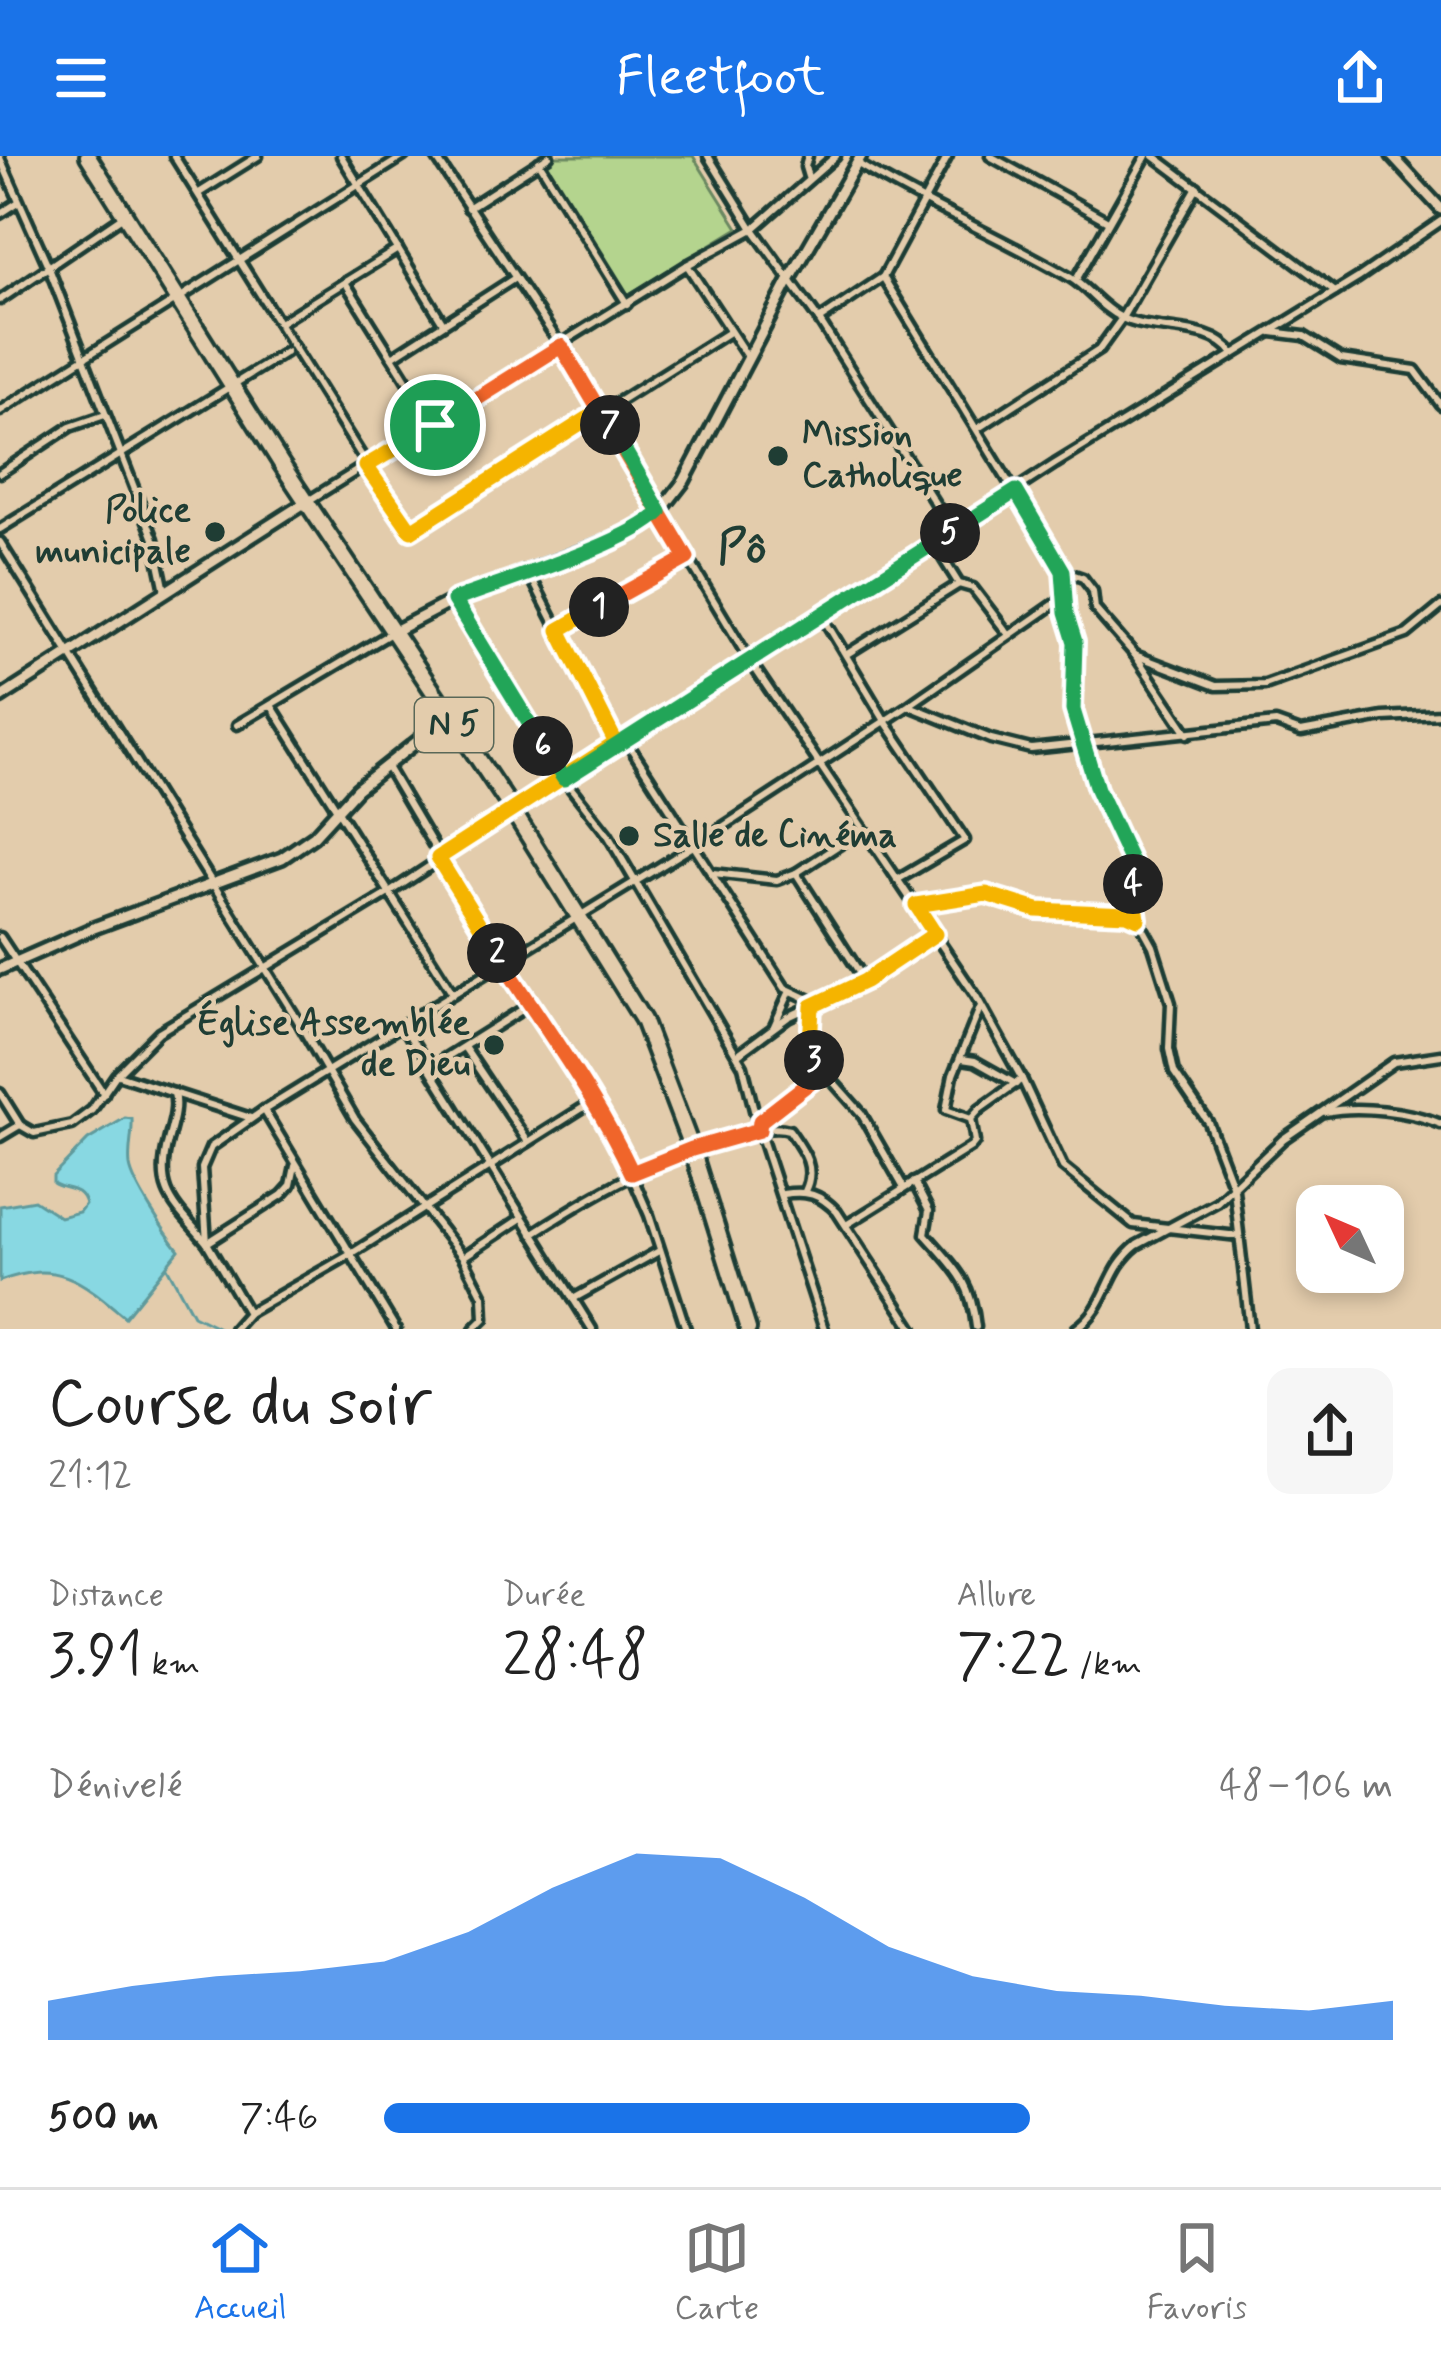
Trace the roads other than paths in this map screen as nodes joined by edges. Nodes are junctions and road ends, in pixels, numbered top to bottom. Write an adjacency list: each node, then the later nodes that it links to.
1 (88, 156): 27 (highway, N 5)
2 (174, 156): 21 (street)
3 (259, 156): 21 (street)
4 (341, 156): 19 (street)
5 (404, 156): 19 (street)
6 (435, 156): 24 (street)
7 (549, 156): 17 (street)
8 (708, 156): 30 (street)
9 (808, 156): 18 (street)
10 (836, 156): 18 (street)
11 (948, 156): 23 (street)
12 (990, 156): 28 (street)
13 (1150, 156): 20 (street); 28 (street)
14 (1392, 156): 25 (main road)
15 (0, 158): 22 (street)
16 (860, 160): 23 (street); 37 (main road)
17 (539, 162): 24 (street); 43 (street)
18 (808, 177): 30 (street)
19 (357, 182): 31 (street); 32 (street)
20 (1197, 187): 40 (street); 44 (street)
21 (199, 193): 32 (street)
22 (17, 203): 26 (street); 34 (street)
23 (922, 203): 36 (street); 38 (street)
24 (468, 208): 35 (street)
25 (1441, 209)
26 (0, 214)
27 (125, 214): 34 (street); 41 (highway, N 5)
28 (1106, 220): 38 (street)
29 (1441, 220): 40 (street)
30 (753, 229): 33 (street); 37 (street)
31 (399, 248): 39 (street); 46 (street)
32 (240, 257): 41 (street); 47 (street)
33 (687, 265): 43 (street); 48 (street)
34 (49, 268): 42 (street); 56 (street)
35 (516, 277): 46 (street); 51 (street)
36 (884, 277): 45 (street); 64 (street)
37 (790, 279): 45 (street); 57 (main road)
38 (1076, 280): 44 (street)
39 (345, 282): 47 (street); 55 (street)
40 (1335, 292): 49 (street)
41 (177, 298): 56 (street); 58 (highway, N 5)
42 (0, 300)
43 (627, 304): 51 (street)
44 (1122, 318): 54 (street); 64 (street)
45 (819, 320): 72 (street)
46 (443, 322): 55 (street)
47 (279, 323): 50 (street)
48 (729, 332): 57 (street); 60 (street)
49 (1272, 332): 54 (street); 59 (street)
50 (290, 340): 52 (street); 53 (street)
51 (561, 346): 60 (street); 63 (street)
52 (286, 352): 53 (street); 58 (street)
53 (299, 355): 66 (street)
54 (1234, 356): 68 (street)
55 (392, 357): 63 (street)
56 (82, 358): 61 (street); 62 (street)
57 (750, 361): 70 (main road)
58 (232, 384): 65 (street); 69 (highway, N 5)
59 (1441, 405)
60 (601, 410): 66 (street); 70 (street)
61 (0, 411)
62 (105, 416): 65 (street); 67 (street)
63 (435, 425): 66 (street)
64 (979, 428): 68 (street)
65 (121, 455): 71 (street); 79 (street)
66 (366, 466): 69 (street)
67 (0, 473)
68 (1016, 491): 72 (street); 76 (street)
69 (306, 502): 79 (main road); 85 (highway, N 5)
70 (660, 512): 75 (street); 77 (main road)
71 (0, 529)
72 (953, 531): 74 (street)
73 (0, 542): 88 (street)
74 (934, 544): 78 (street); 83 (street)
75 (687, 558): 84 (street); 90 (street)
76 (1063, 571): 80 (street); 89 (street)
77 (528, 572): 81 (main road); 84 (street)
78 (959, 584): 86 (street); 87 (street)
79 (166, 595): 88 (main road)
80 (1066, 596): 86 (street); 100 (street)
81 (454, 600): 85 (main road); 103 (street)
82 (1441, 605): 89 (street)
83 (821, 614): 87 (street); 90 (street)
84 (559, 630): 99 (street)
85 (392, 633): 92 (street); 95 (highway, N 5)
86 (1009, 635): 93 (street)
87 (848, 654): 96 (street)
88 (70, 655): 91 (main road); 112 (street)
89 (1135, 655): 98 (street)
90 (751, 661): 99 (street); 101 (street)
91 (2, 694)
92 (271, 705): 97 (street); 104 (street)
93 (908, 706): 96 (street); 100 (street)
94 (1441, 714): 98 (street)
95 (448, 717): 102 (main road); 105 (highway, N 5)
96 (885, 721): 101 (street); 111 (street)
97 (237, 725)
98 (1189, 735): 100 (street)
99 (620, 740): 103 (street); 107 (street)
100 (1083, 744): 117 (street)
101 (818, 764): 106 (street); 107 (street)
102 (387, 767): 104 (main road); 108 (street)
103 (564, 779): 105 (street); 113 (street)
104 (339, 809): 112 (main road); 114 (street)
105 (513, 811): 108 (street); 116 (highway, N 5)
106 (862, 830): 110 (street); 111 (street)
107 (695, 845): 109 (street); 113 (street)
108 (438, 858): 114 (street); 121 (street)
109 (713, 873): 110 (street); 125 (street)
110 (796, 873): 124 (street)
111 (897, 880): 115 (street)
112 (213, 883): 120 (main road); 122 (street)
113 (634, 884): 116 (street); 134 (street)
114 (392, 891): 122 (street); 126 (street)
115 (916, 905): 117 (street); 118 (street)
116 (580, 918): 121 (street); 154 (highway, N 5)
117 (1138, 919): 160 (street)
118 (935, 934): 124 (street); 128 (street)
119 (0, 937): 120 (street)
120 (17, 962): 123 (main road); 143 (street)
121 (502, 962): 126 (street); 129 (street)
122 (264, 966): 137 (street); 139 (street)
123 (0, 969)
124 (865, 981): 127 (street)
125 (790, 991): 127 (street); 131 (street)
126 (452, 992): 130 (street)
127 (814, 1004): 131 (street); 138 (street)
128 (981, 1005): 135 (street); 140 (street)
129 (528, 1006): 132 (street); 144 (street)
130 (402, 1024): 136 (street); 137 (street)
131 (774, 1029): 134 (street)
132 (464, 1047): 136 (street); 153 (street)
133 (1441, 1054): 146 (street)
134 (737, 1055): 151 (street)
135 (962, 1059): 140 (street); 148 (street)
136 (429, 1068): 156 (street)
137 (328, 1070): 145 (street); 163 (street)
138 (823, 1072): 151 (street); 159 (street)
139 (116, 1075): 142 (street); 143 (street)
140 (1019, 1081): 148 (street); 166 (street)
141 (0, 1093): 150 (street)
142 (174, 1093): 147 (street); 169 (street)
143 (104, 1094): 150 (street)
144 (592, 1102): 153 (street); 157 (street)
145 (264, 1110): 147 (street); 155 (street)
146 (1322, 1113): 149 (street); 160 (street)
147 (251, 1118): 169 (street)
148 (971, 1119): 158 (street)
149 (1441, 1124)
150 (20, 1125): 152 (street)
151 (759, 1125): 154 (street); 161 (street); 162 (street)
152 (0, 1137)
153 (528, 1142): 156 (street)
154 (692, 1149): 157 (street); 181 (highway, N 5)
155 (296, 1162): 169 (street); 171 (street)
156 (490, 1165): 163 (street); 164 (street)
157 (632, 1173): 167 (street); 170 (street)
158 (914, 1182): 159 (street); 175 (street)
159 (904, 1188): 165 (street)
160 (1234, 1190): 166 (street); 168 (street)
161 (806, 1191): 162 (street); 165 (street)
162 (782, 1194): 182 (street)
163 (425, 1207): 171 (street); 172 (street)
164 (521, 1218): 167 (street); 172 (street)
165 (846, 1225): 183 (street)
166 (1167, 1227): 168 (street); 184 (street)
167 (532, 1234): 173 (street)
168 (1238, 1237): 185 (street)
169 (206, 1243): 174 (street)
170 (661, 1250): 173 (street); 180 (street)
171 (351, 1254): 174 (street); 177 (street)
172 (463, 1257): 178 (street)
173 (573, 1299): 179 (street)
174 (248, 1313): 176 (street)
175 (976, 1328)
176 (234, 1329)
177 (396, 1329)
178 (474, 1329)
179 (592, 1329)
180 (686, 1329)
181 (748, 1329)
182 (824, 1329)
183 (913, 1329)
184 (1076, 1329)
185 (1250, 1329)

